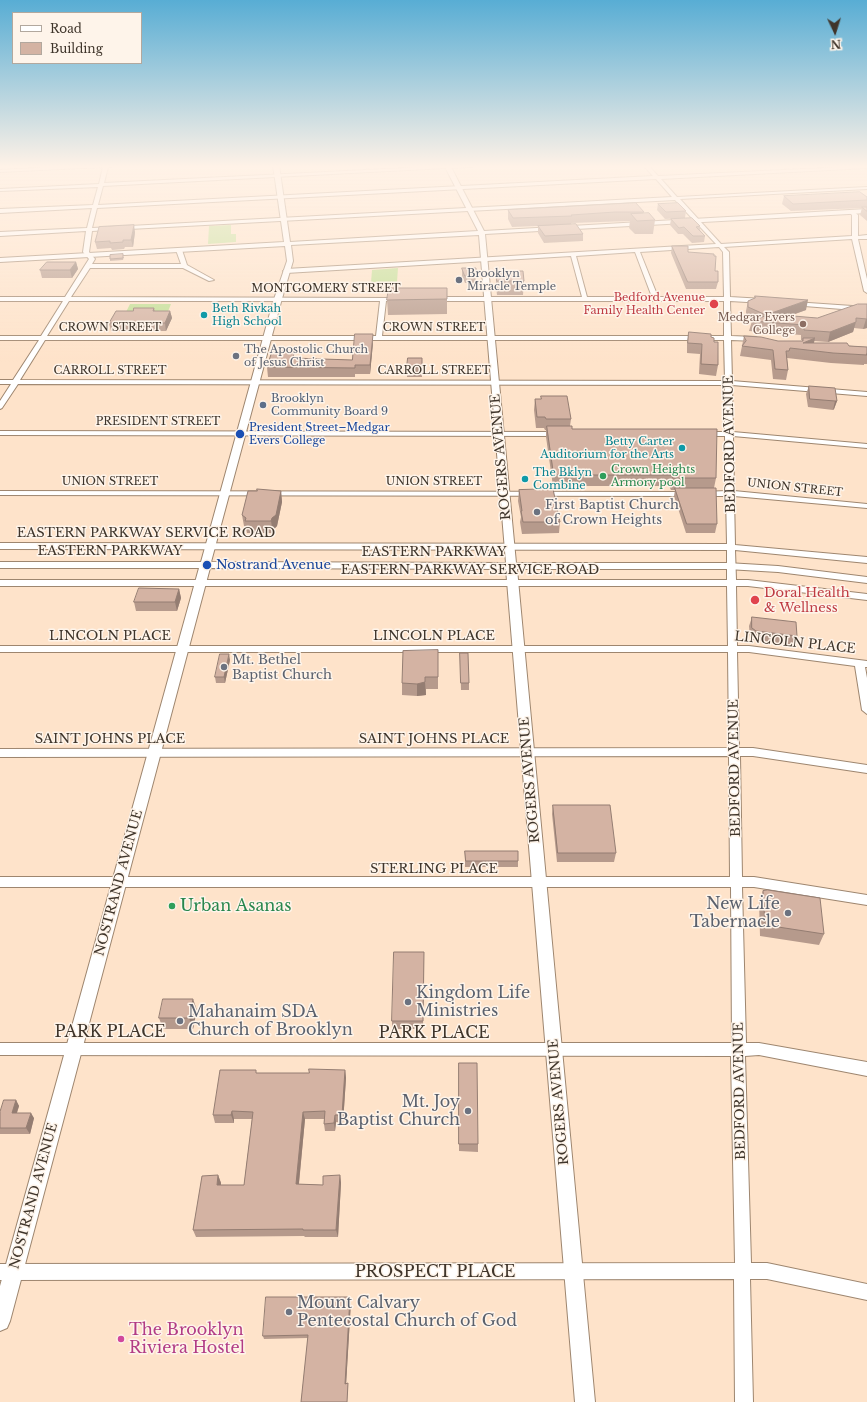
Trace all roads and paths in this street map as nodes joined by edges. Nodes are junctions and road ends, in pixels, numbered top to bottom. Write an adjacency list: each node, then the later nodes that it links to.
1 (80, 230): 8 (street)
2 (90, 230): 16 (street)
3 (285, 230): 11 (main road, NOSTRAND AVENUE)
4 (528, 230): 7 (main road)
5 (707, 230): 12 (street, BEDFORD AVENUE)
6 (855, 230): 10 (street)
7 (482, 233): 11 (main road); 18 (main road, ROGERS AVENUE)
8 (0, 234)
9 (867, 237): 10 (street)
10 (855, 238): 12 (street); 23 (street)
11 (287, 244): 13 (main road); 21 (main road, NOSTRAND AVENUE)
12 (721, 246): 14 (street); 33 (street, BEDFORD AVENUE)
13 (179, 250): 16 (main road); 20 (street)
14 (637, 251): 15 (street); 32 (street)
15 (573, 254): 18 (street); 31 (street)
16 (89, 255): 17 (main road); 19 (street)
17 (0, 260)
18 (484, 260): 21 (street); 30 (main road, ROGERS AVENUE)
19 (88, 266): 20 (street); 25 (street)
20 (184, 266): 22 (street)
21 (286, 271): 26 (main road, NOSTRAND AVENUE)
22 (211, 280)
23 (867, 291)
24 (0, 299): 25 (street, MONTGOMERY STREET)
25 (68, 299): 26 (street, MONTGOMERY STREET); 38 (street)
26 (278, 299): 27 (street, MONTGOMERY STREET); 39 (main road, NOSTRAND AVENUE)
27 (382, 299): 28 (street, MONTGOMERY STREET); 40 (street)
28 (410, 299)
29 (426, 299): 30 (street)
30 (487, 299): 31 (street); 41 (main road, ROGERS AVENUE)
31 (585, 299): 32 (street)
32 (656, 299): 33 (street)
33 (727, 299): 34 (street); 42 (street, BEDFORD AVENUE)
34 (768, 302)
35 (790, 303): 36 (street)
36 (867, 309)
37 (0, 338): 38 (street, CROWN STREET)
38 (44, 338): 39 (street, CROWN STREET); 45 (street)
39 (267, 338): 40 (street, CROWN STREET); 46 (main road, NOSTRAND AVENUE)
40 (379, 338): 41 (street, CROWN STREET)
41 (491, 338): 42 (street, CROWN STREET); 47 (main road, ROGERS AVENUE)
42 (728, 338): 43 (street, CROWN STREET); 48 (street, BEDFORD AVENUE)
43 (761, 340)
44 (0, 382): 45 (street, CARROLL STREET)
45 (16, 382): 46 (street, CARROLL STREET); 50 (street)
46 (255, 382): 47 (street, CARROLL STREET); 52 (main road, NOSTRAND AVENUE)
47 (495, 382): 48 (street, CARROLL STREET); 53 (main road, ROGERS AVENUE)
48 (729, 383): 49 (street, CARROLL STREET); 56 (street, BEDFORD AVENUE)
49 (867, 394)
50 (0, 407)
51 (0, 433): 52 (street, PRESIDENT STREET)
52 (241, 433): 53 (street, PRESIDENT STREET); 59 (main road, NOSTRAND AVENUE)
53 (499, 434): 54 (street, PRESIDENT STREET); 61 (main road, ROGERS AVENUE)
54 (566, 434)
55 (696, 434): 56 (street)
56 (730, 434): 57 (street); 60 (street, BEDFORD AVENUE)
57 (867, 446)
58 (0, 493): 59 (street, UNION STREET)
59 (225, 493): 61 (street, UNION STREET); 64 (main road, NOSTRAND AVENUE)
60 (731, 493): 61 (street, UNION STREET); 62 (street, UNION STREET); 66 (street, BEDFORD AVENUE)
61 (504, 494): 65 (main road, ROGERS AVENUE)
62 (867, 506)
63 (0, 546): 64 (street, EASTERN PARKWAY SERVICE ROAD)
64 (210, 546): 65 (street, EASTERN PARKWAY SERVICE ROAD); 69 (main road, NOSTRAND AVENUE)
65 (509, 547): 66 (street, EASTERN PARKWAY SERVICE ROAD); 70 (main road, ROGERS AVENUE)
66 (731, 547): 67 (street, EASTERN PARKWAY SERVICE ROAD); 71 (street, BEDFORD AVENUE)
67 (867, 560)
68 (0, 565): 69 (main road, EASTERN PARKWAY)
69 (206, 566): 70 (main road, EASTERN PARKWAY); 74 (main road, NOSTRAND AVENUE)
70 (511, 566): 71 (main road, EASTERN PARKWAY); 75 (main road, ROGERS AVENUE)
71 (731, 566): 72 (main road, EASTERN PARKWAY); 76 (street, BEDFORD AVENUE)
72 (867, 580)
73 (0, 583): 74 (street, EASTERN PARKWAY SERVICE ROAD)
74 (200, 583): 75 (street, EASTERN PARKWAY SERVICE ROAD); 79 (main road, NOSTRAND AVENUE)
75 (512, 583): 76 (street, EASTERN PARKWAY SERVICE ROAD); 80 (main road, ROGERS AVENUE)
76 (732, 583): 77 (street, EASTERN PARKWAY SERVICE ROAD); 81 (street, BEDFORD AVENUE)
77 (867, 597)
78 (0, 649): 79 (street, LINCOLN PLACE)
79 (183, 649): 80 (street, LINCOLN PLACE); 84 (main road, NOSTRAND AVENUE)
80 (518, 649): 81 (street, LINCOLN PLACE); 87 (main road, ROGERS AVENUE)
81 (733, 649): 82 (street, LINCOLN PLACE); 85 (street, BEDFORD AVENUE)
82 (863, 664): 83 (street)
83 (867, 710)
84 (154, 752): 86 (street, SAINT JOHNS PLACE); 87 (street, SAINT JOHNS PLACE); 90 (main road, NOSTRAND AVENUE)
85 (734, 752): 87 (street, SAINT JOHNS PLACE); 88 (street, SAINT JOHNS PLACE); 91 (street, BEDFORD AVENUE)
86 (0, 753)
87 (528, 753): 92 (main road, ROGERS AVENUE)
88 (867, 769)
89 (0, 882): 90 (street, STERLING PLACE)
90 (119, 882): 92 (street, STERLING PLACE); 95 (main road, NOSTRAND AVENUE)
91 (736, 882): 92 (street, STERLING PLACE); 93 (street, STERLING PLACE); 97 (street, BEDFORD AVENUE)
92 (539, 883): 96 (main road, ROGERS AVENUE)
93 (867, 900)
94 (0, 1049): 95 (street, PARK PLACE)
95 (74, 1049): 96 (street, PARK PLACE); 100 (main road, NOSTRAND AVENUE)
96 (554, 1050): 97 (street, PARK PLACE); 101 (main road, ROGERS AVENUE)
97 (739, 1050): 98 (street, PARK PLACE); 99 (street, BEDFORD AVENUE)
98 (867, 1069)
99 (743, 1271): 101 (street, PROSPECT PLACE); 102 (street, PROSPECT PLACE); 105 (street, BEDFORD AVENUE)
100 (7, 1272): 101 (street, PROSPECT PLACE); 103 (main road, NOSTRAND AVENUE)
101 (573, 1272): 104 (main road, ROGERS AVENUE)
102 (867, 1292)
103 (0, 1321)
104 (585, 1402)
105 (744, 1402)

